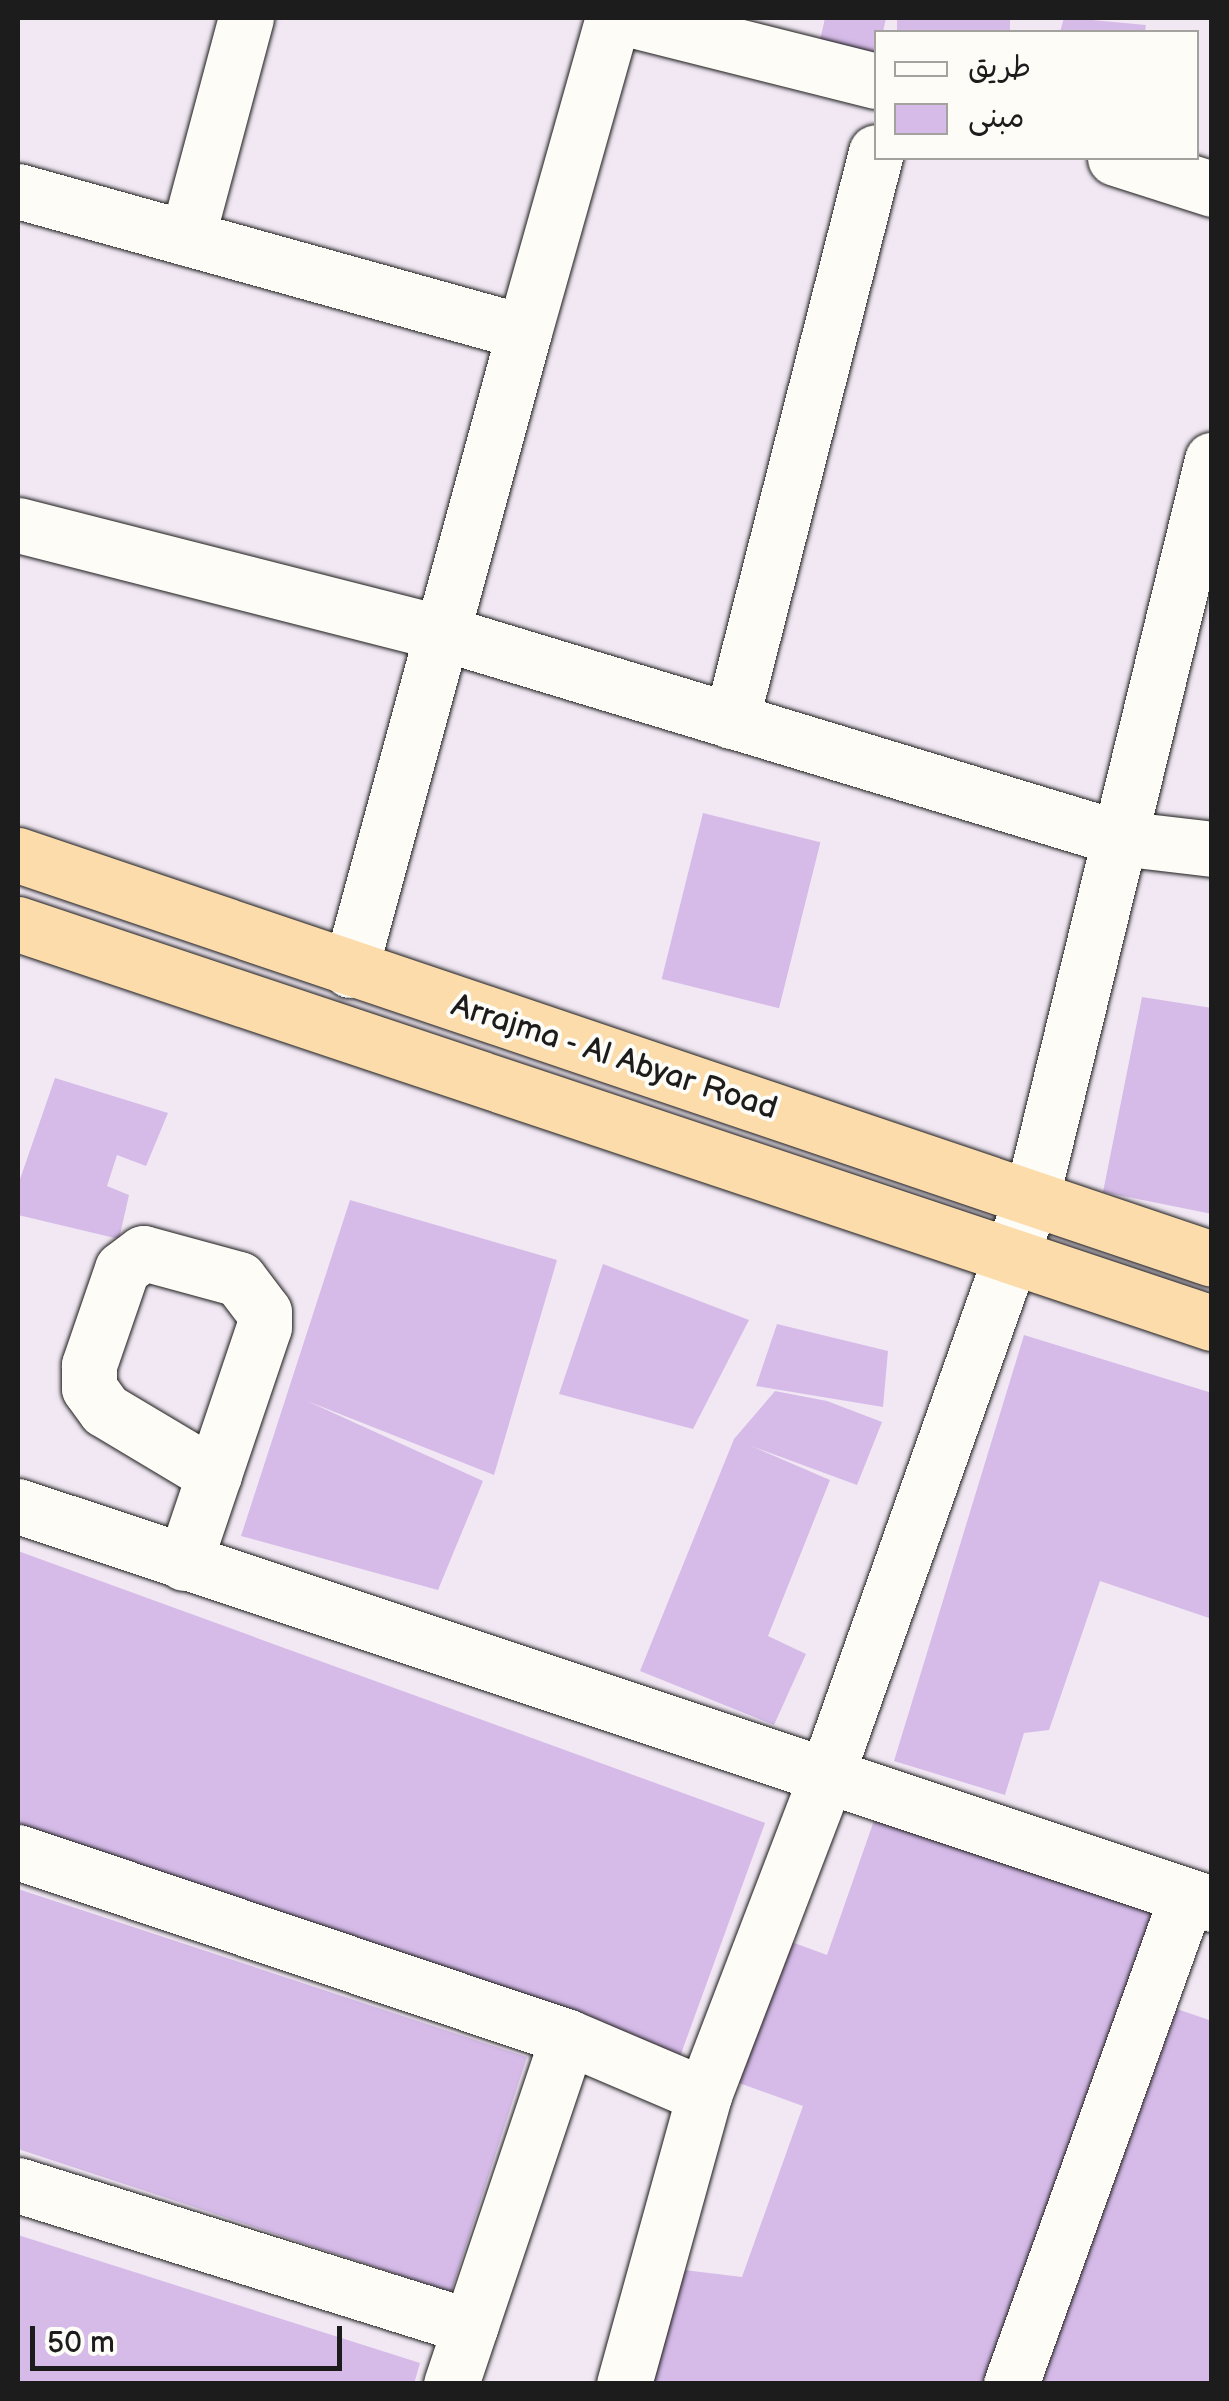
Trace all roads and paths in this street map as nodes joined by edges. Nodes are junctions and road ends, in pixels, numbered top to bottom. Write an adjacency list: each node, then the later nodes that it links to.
1 (246, 18): 10 (street)
2 (613, 18): 11 (street)
3 (625, 18): 4 (street)
4 (776, 37): 5 (street)
5 (874, 80)
6 (874, 160): 15 (street)
7 (1122, 160): 8 (street)
8 (1212, 189)
9 (18, 192): 10 (street)
10 (187, 238): 11 (street)
11 (524, 332): 14 (street)
12 (1212, 460): 16 (street)
13 (18, 524): 14 (street)
14 (446, 634): 15 (street); 20 (street)
15 (731, 721): 16 (street)
16 (1119, 838): 17 (street); 21 (street)
17 (1212, 849)
18 (18, 855): 20 (highway, Arrajma - Al Abyar Road)
19 (18, 924): 22 (highway, Arrajma - Al Abyar Road)
20 (350, 970): 21 (highway, Arrajma - Al Abyar Road)
21 (1032, 1196): 22 (street); 23 (highway, Arrajma - Al Abyar Road)
22 (1012, 1254): 24 (highway, Arrajma - Al Abyar Road); 28 (street)
23 (1212, 1258)
24 (1212, 1323)
25 (214, 1475): 27 (street)
26 (18, 1506): 27 (street)
27 (184, 1563): 28 (street)
28 (825, 1779): 30 (street); 32 (street)
29 (18, 1852): 31 (street)
30 (1199, 1900): 37 (street)
31 (568, 2037): 32 (street); 34 (street)
32 (704, 2095): 36 (street)
33 (18, 2185): 34 (street)
34 (470, 2326): 35 (street)
35 (451, 2384)
36 (624, 2384)
37 (1011, 2384)

